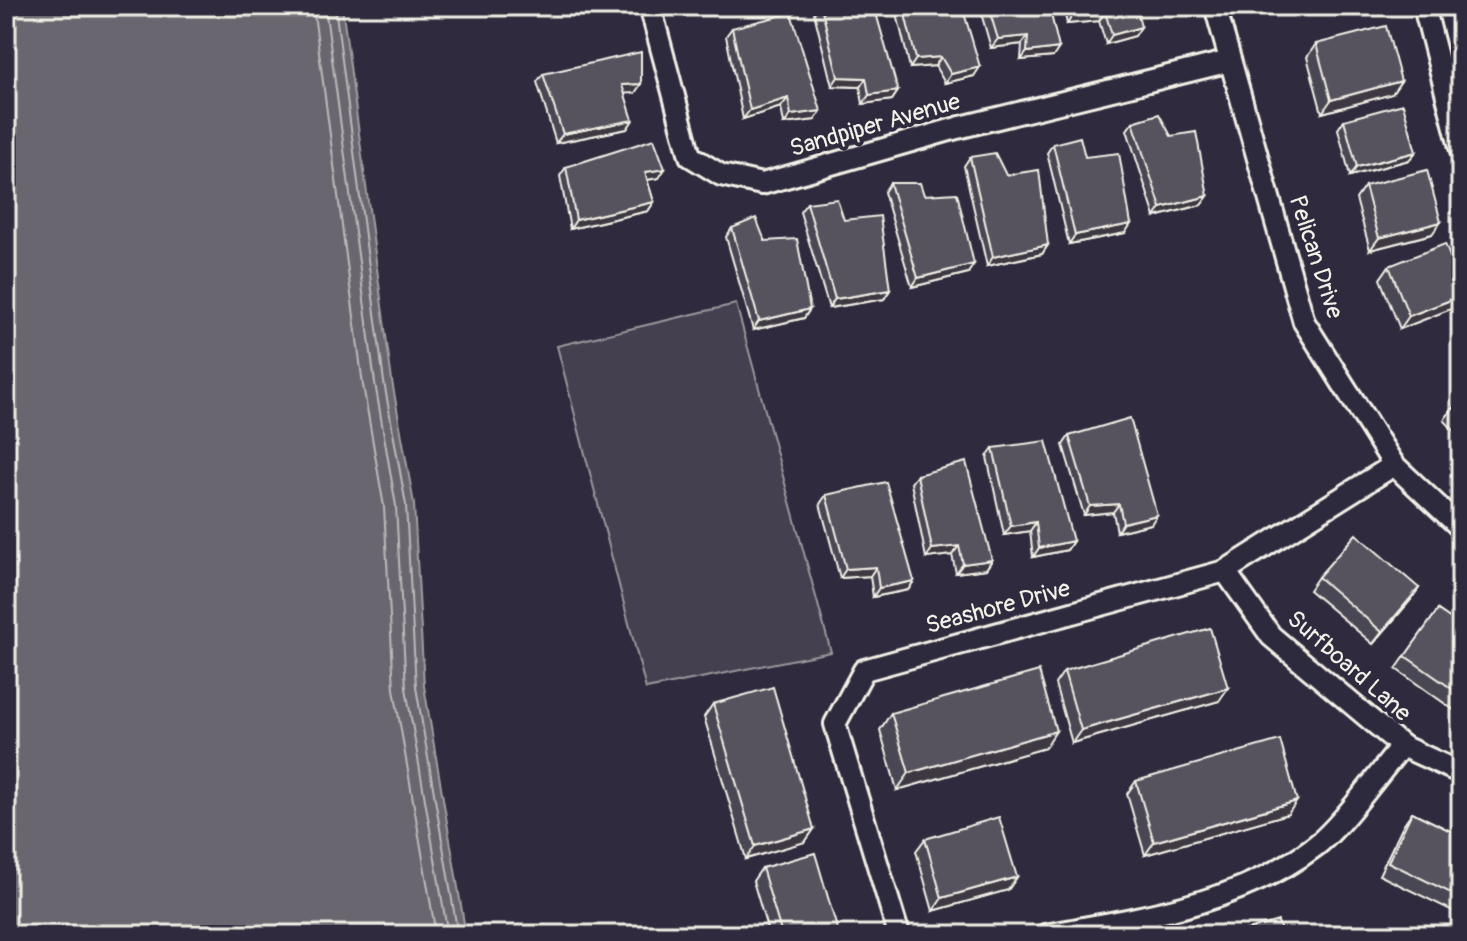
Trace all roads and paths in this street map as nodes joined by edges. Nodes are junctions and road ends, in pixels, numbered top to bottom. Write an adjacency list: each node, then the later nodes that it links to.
1 (650, 6): 4 (street, Sandpiper Avenue)
2 (1215, 6): 4 (street, Pelican Drive)
3 (1424, 6): 5 (street)
4 (1230, 61): 6 (street, Pelican Drive)
5 (1461, 151)
6 (1394, 465): 7 (street, Pelican Drive); 8 (street, Seashore Drive)
7 (1461, 528)
8 (1225, 571): 9 (street, Surfboard Lane); 11 (street, Seashore Drive)
9 (1402, 746): 10 (street, Surfboard Lane); 12 (street)
10 (1461, 773)
11 (899, 935)
12 (1045, 935)

